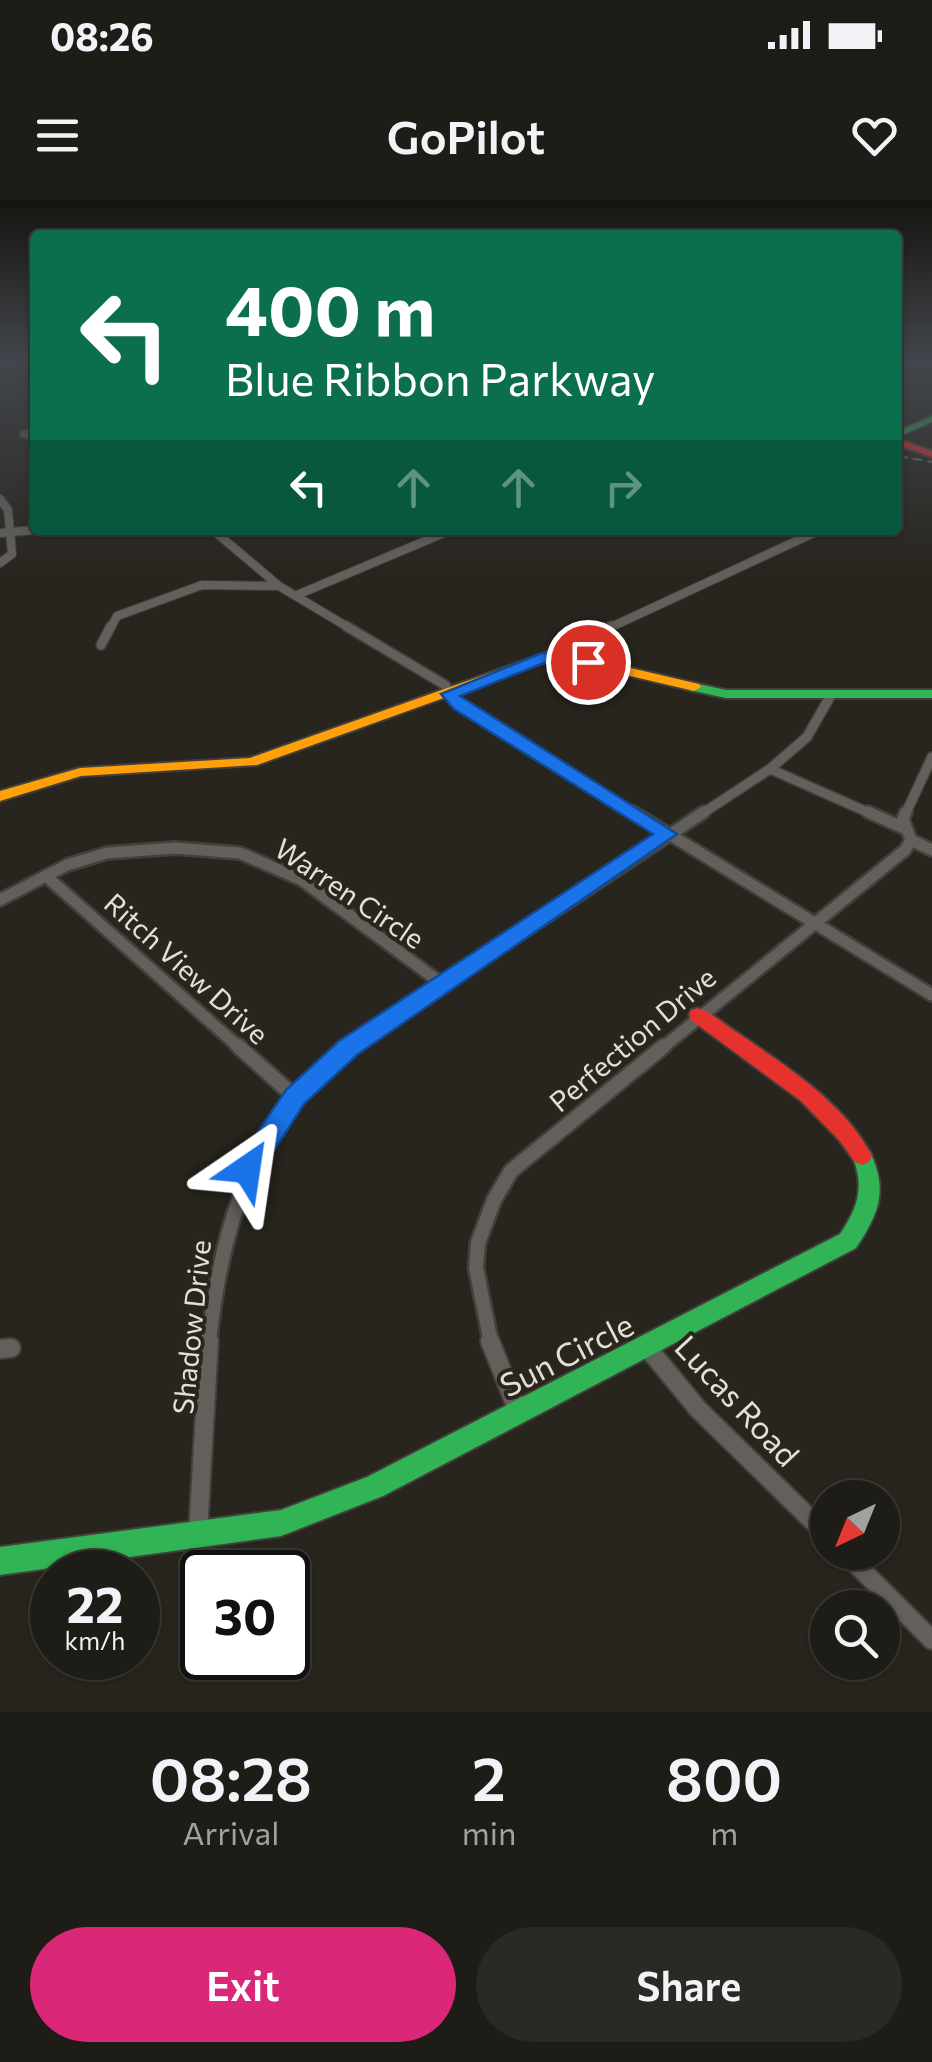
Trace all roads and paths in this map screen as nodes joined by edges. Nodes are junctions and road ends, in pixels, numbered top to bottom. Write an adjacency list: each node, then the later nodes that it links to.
1 (902, 443): 2 (street)
2 (932, 454)
3 (0, 499): 5 (street)
4 (30, 530): 5 (street)
5 (5, 532): 9 (street)
6 (219, 535): 10 (street)
7 (439, 535): 11 (street)
8 (810, 535): 13 (street)
9 (0, 562)
10 (279, 586): 11 (street); 12 (street)
11 (298, 595): 14 (street)
12 (101, 646)
13 (571, 654): 14 (street); 16 (street)
14 (450, 694): 19 (street); 20 (street)
15 (932, 694): 16 (street)
16 (831, 695): 18 (street, Shadow Drive)
17 (932, 757): 21 (street, Perfection Drive)
18 (770, 769): 20 (street, Shadow Drive); 21 (street)
19 (0, 796)
20 (667, 834): 25 (street); 26 (street, Shadow Drive)
21 (908, 834): 22 (street); 25 (street, Perfection Drive)
22 (932, 850)
23 (46, 876): 24 (street, Warren Circle); 26 (street, Warren Circle); 29 (street, Ritch View Drive)
24 (0, 900)
25 (814, 923): 27 (street); 28 (street, Perfection Drive)
26 (441, 982): 29 (street, Shadow Drive)
27 (932, 996)
28 (698, 1015): 30 (street, Sun Circle); 31 (street, Perfection Drive)
29 (295, 1097): 33 (street, Shadow Drive)
30 (647, 1348): 31 (street, Sun Circle); 32 (street, Lucas Road)
31 (518, 1411): 33 (street, Sun Circle)
32 (810, 1518)
33 (198, 1535): 34 (street, Sun Circle)
34 (0, 1561)
35 (862, 1570): 36 (street)
36 (932, 1640)

